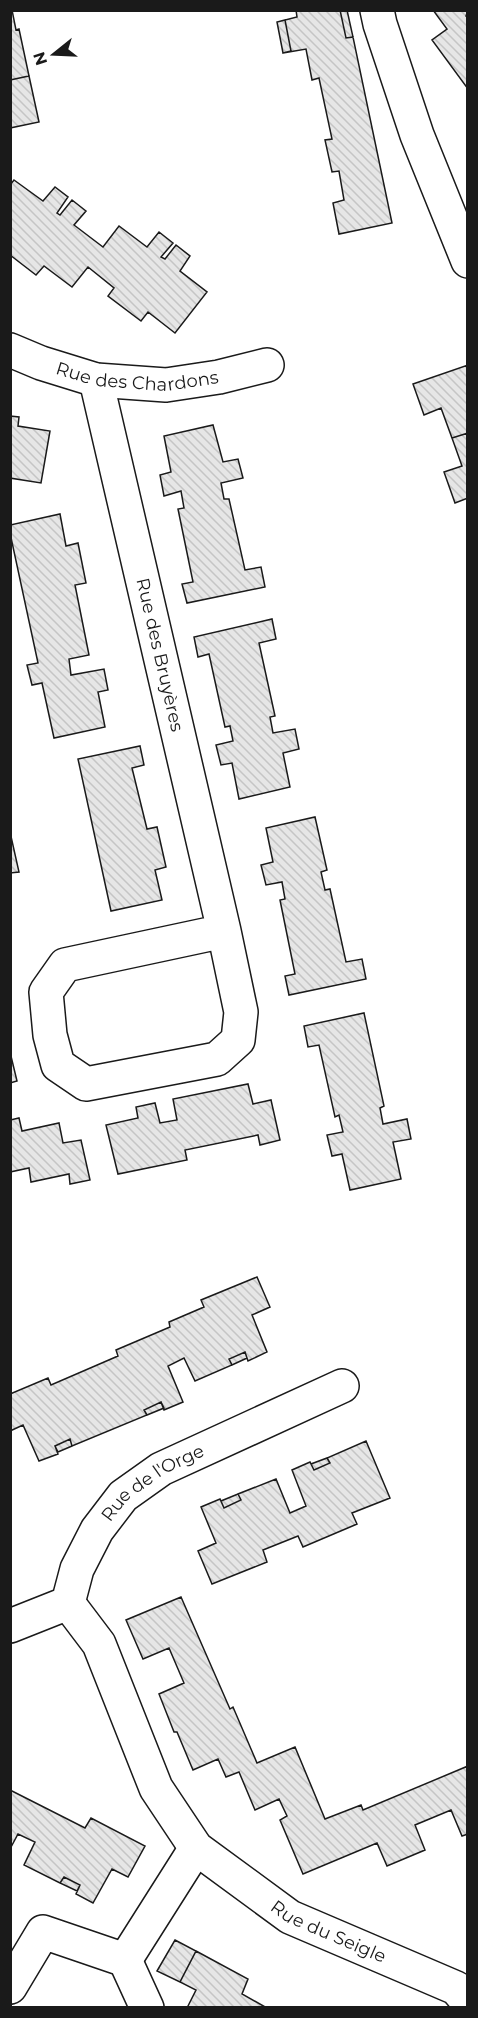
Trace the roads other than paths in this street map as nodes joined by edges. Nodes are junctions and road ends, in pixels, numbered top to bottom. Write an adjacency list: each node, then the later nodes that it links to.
1 (377, 10): 2 (street)
2 (460, 218): 3 (street)
3 (468, 261)
4 (10, 350): 6 (street, Rue des Chardons)
5 (267, 365): 6 (street, Rue des Chardons)
6 (96, 380): 7 (street, Rue des Bruyères)
7 (224, 931): 7 (street, Rue des Bruyères)
8 (342, 1386): 9 (street, Rue de l'Orge)
9 (68, 1603): 10 (street); 11 (street, Rue du Seigle)
10 (10, 1626)
11 (196, 1848): 12 (street); 14 (street, Rue du Seigle)
12 (125, 1960): 13 (street); 15 (street)
13 (10, 1987)
14 (468, 2002)
15 (147, 2007)

